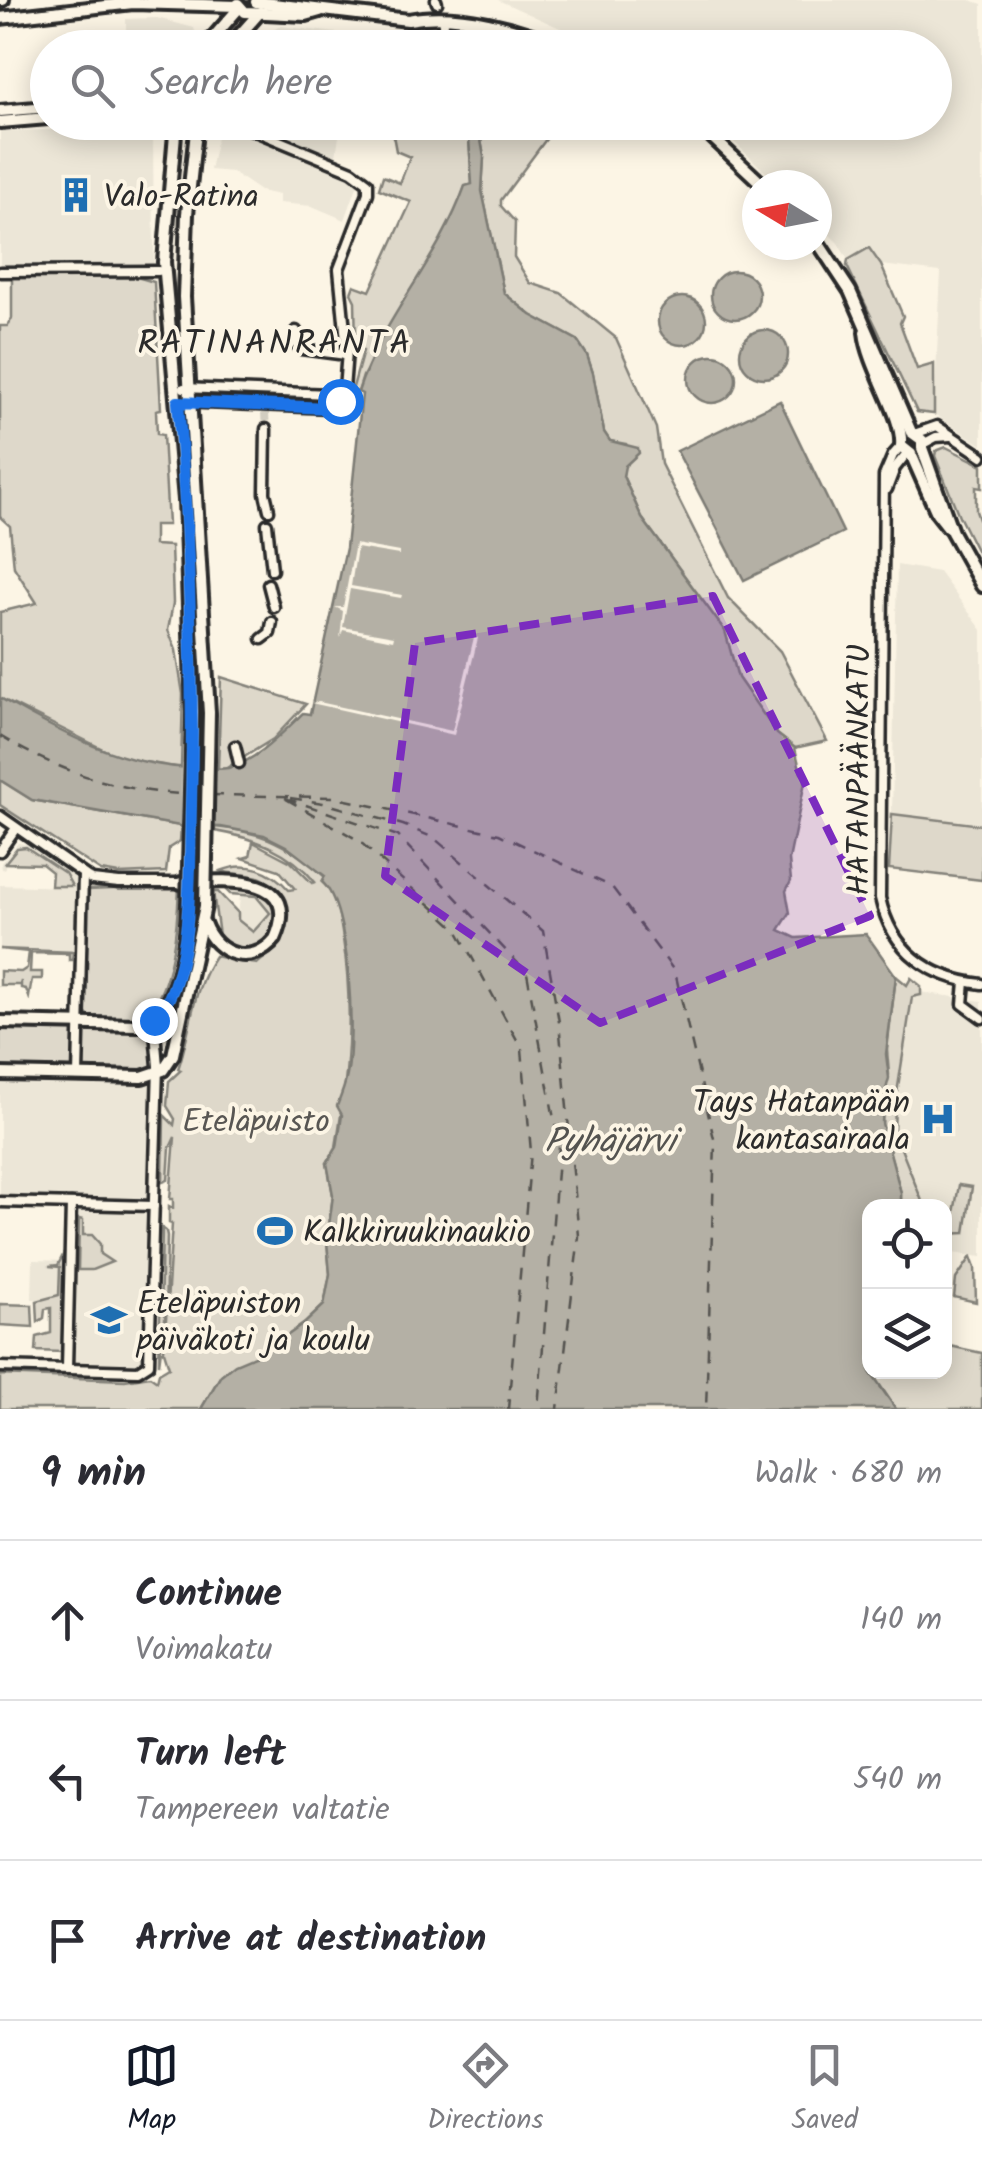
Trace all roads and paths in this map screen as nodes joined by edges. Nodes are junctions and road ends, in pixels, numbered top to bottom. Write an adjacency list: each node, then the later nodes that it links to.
1 (248, 6): 2 (main road); 3 (main road); 4 (main road); 5 (main road)
2 (0, 18)
3 (448, 19): 6 (street); 7 (main road)
4 (223, 30)
5 (235, 30)
6 (448, 30)
7 (511, 30)
8 (30, 108): 9 (main road)
9 (0, 111)
10 (30, 120): 11 (main road)
11 (0, 122)
12 (174, 140): 22 (main road)
13 (195, 140): 23 (main road)
14 (277, 140): 21 (street)
15 (715, 140): 16 (main road)
16 (746, 170)
17 (831, 260): 30 (main road)
18 (158, 270): 19 (street)
19 (0, 272)
20 (296, 331): 21 (street)
21 (346, 355): 24 (street)
22 (177, 388): 23 (street); 26 (main road)
23 (191, 388): 25 (street); 27 (main road)
24 (344, 390): 25 (street); 28 (street)
25 (266, 391): 28 (street)
26 (178, 402): 27 (street); 51 (main road, bridge)
27 (191, 402): 28 (street); 47 (main road, bridge)
28 (265, 409)
29 (266, 429): 32 (street)
30 (912, 444): 31 (street); 36 (main road); 48 (street, HATANPÄÄNKATU)
31 (982, 456)
32 (269, 510)
33 (266, 524): 34 (street)
34 (272, 570)
35 (268, 584): 37 (street)
36 (982, 586)
37 (274, 607)
38 (272, 622): 39 (street)
39 (262, 639)
40 (236, 746): 41 (street)
41 (239, 763)
42 (0, 816): 43 (street)
43 (16, 828): 44 (street); 45 (street)
44 (0, 851)
45 (83, 874): 46 (street); 53 (street)
46 (181, 882): 47 (main road)
47 (204, 912): 55 (main road)
48 (965, 982): 49 (street, HATANPÄÄNKATU); 50 (street)
49 (982, 984)
50 (982, 1018)
51 (154, 1020): 53 (main road); 55 (street)
52 (0, 1022): 53 (main road)
53 (79, 1023): 56 (street)
54 (0, 1074): 56 (main road)
55 (158, 1074): 56 (main road); 59 (street)
56 (78, 1076)
57 (0, 1202): 58 (street)
58 (72, 1204): 59 (street); 61 (street)
59 (154, 1206): 61 (street)
60 (0, 1367): 61 (street)
61 (68, 1368)

